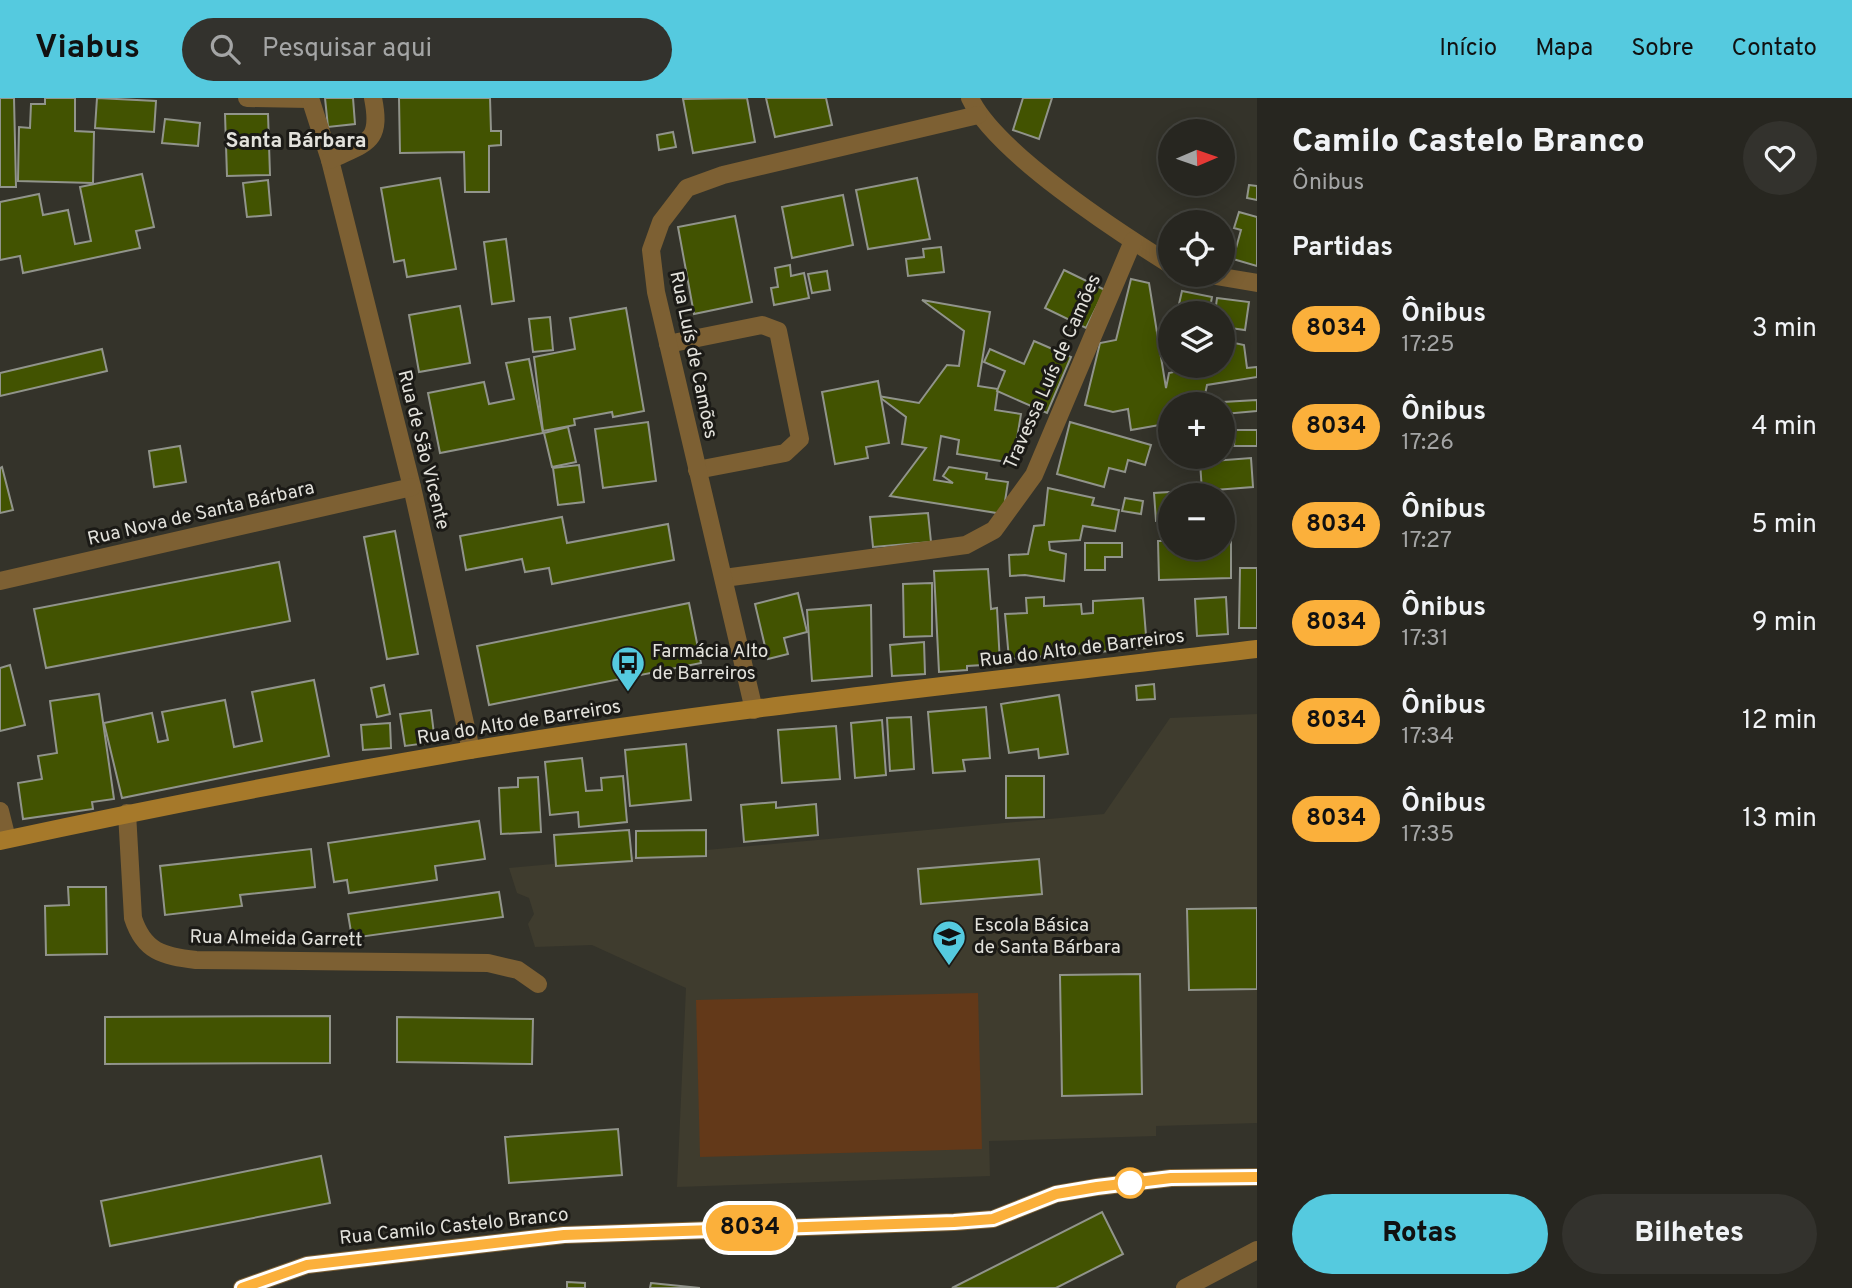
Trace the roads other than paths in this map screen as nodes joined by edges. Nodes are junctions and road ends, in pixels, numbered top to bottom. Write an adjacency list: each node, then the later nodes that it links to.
1 (247, 98): 4 (street)
2 (373, 98): 6 (street)
3 (970, 98): 5 (street)
4 (310, 99): 6 (street, Rua de São Vicente)
5 (978, 115): 7 (street); 11 (street, Rua Luís de Camões)
6 (330, 160): 13 (street, Rua de São Vicente)
7 (1133, 241): 8 (street); 14 (street, Travessa Luís de Camões)
8 (1158, 257)
9 (1235, 279): 10 (street)
10 (1257, 283)
11 (668, 344): 12 (street, Rua Luís de Camões); 12 (street)
12 (696, 470): 14 (street, Rua Luís de Camões)
13 (412, 487): 15 (street, Rua Nova de Santa Bárbara); 18 (street, Rua de São Vicente)
14 (723, 579): 17 (street, Rua Luís de Camões)
15 (0, 582)
16 (1257, 649): 17 (street, Rua do Alto de Barreiros)
17 (754, 710): 18 (street, Rua do Alto de Barreiros)
18 (471, 750): 20 (street, Rua do Alto de Barreiros)
19 (0, 811): 21 (street)
20 (127, 813): 21 (street, Rua do Alto de Barreiros); 22 (street, Rua Almeida Garrett)
21 (3, 840)
22 (538, 984)
23 (1257, 1177): 25 (street, Rua Camilo Castelo Branco)
24 (1257, 1250): 26 (street)
25 (242, 1288)
26 (1185, 1288)

